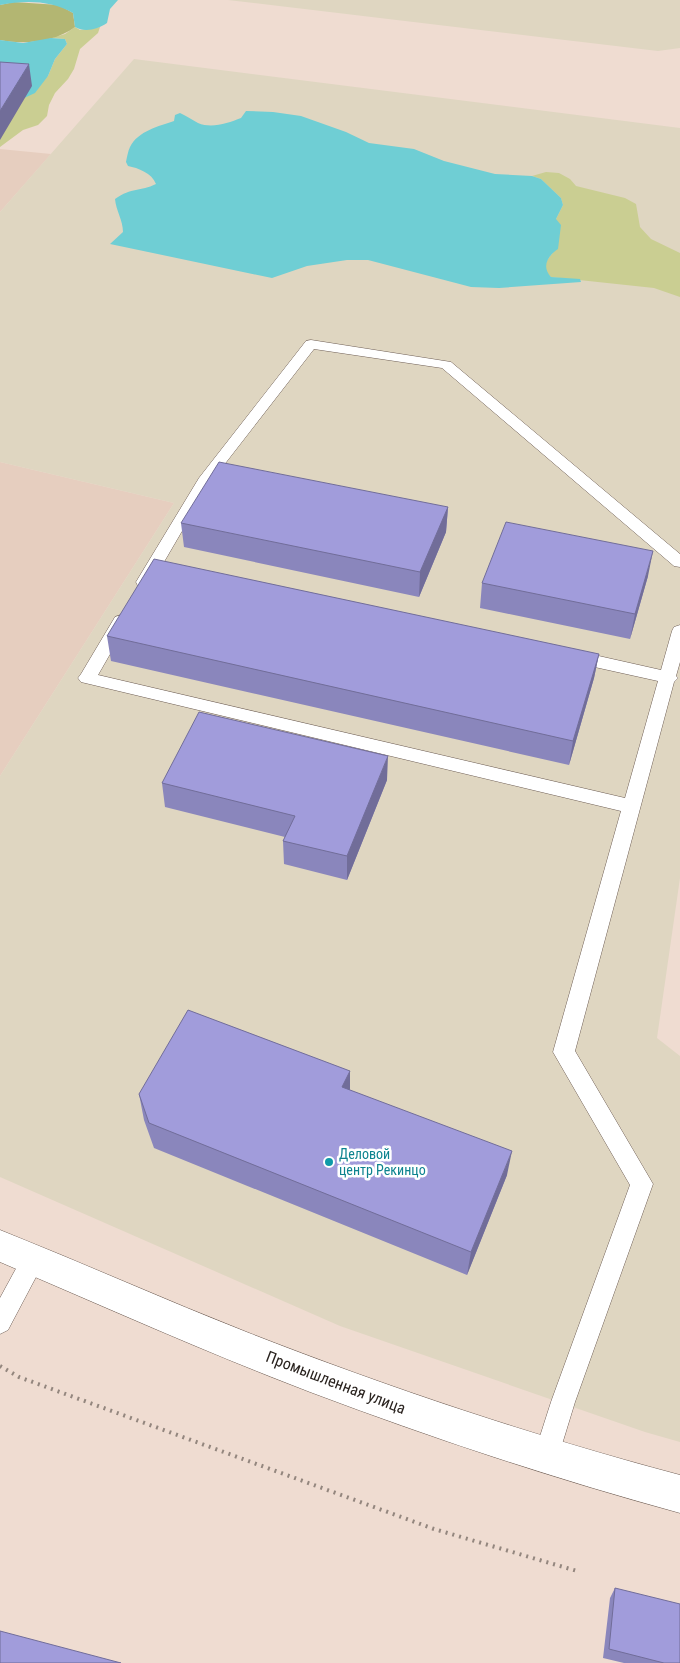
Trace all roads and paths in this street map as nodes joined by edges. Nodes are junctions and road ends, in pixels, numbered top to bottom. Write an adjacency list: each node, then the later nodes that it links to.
1 (680, 562): 2 (lane)
2 (154, 565): 3 (lane); 7 (lane)
3 (174, 569)
4 (680, 631): 6 (lane)
5 (552, 652): 6 (lane)
6 (669, 678): 7 (lane)
7 (632, 807): 12 (lane)
8 (0, 1246): 9 (street, Промышленная улица)
9 (33, 1260): 10 (lane); 12 (street, Промышленная улица)
10 (0, 1322)
11 (0, 1366): 14 (path)
12 (547, 1456): 13 (street, Промышленная улица)
13 (680, 1494)
14 (577, 1571)

